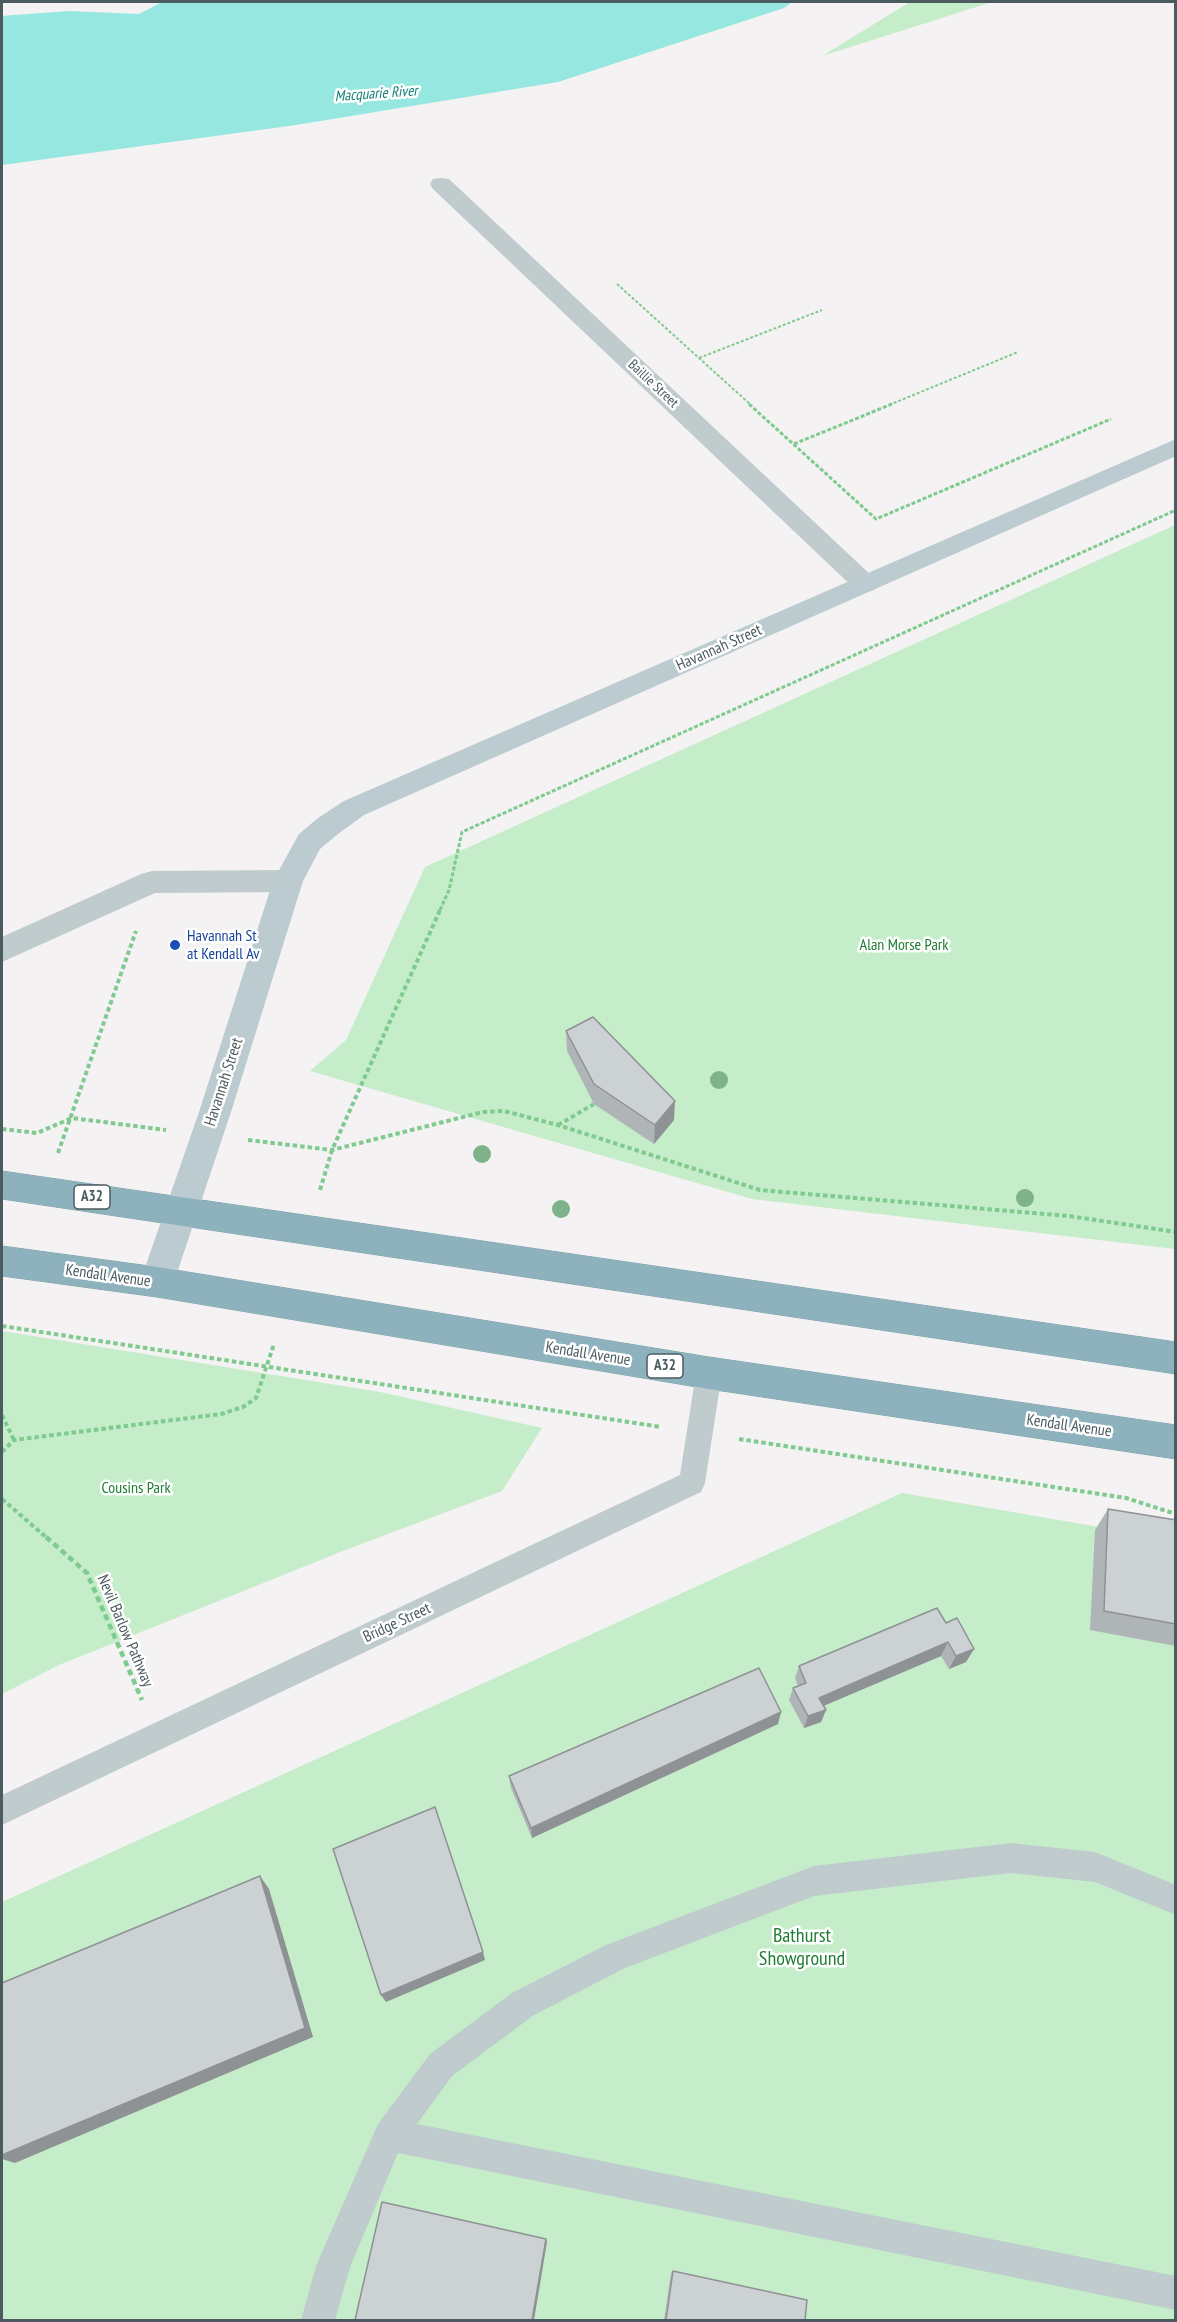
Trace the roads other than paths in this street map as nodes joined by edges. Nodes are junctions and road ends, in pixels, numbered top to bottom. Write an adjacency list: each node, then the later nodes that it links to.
1 (441, 184): 3 (street, Baillie Street)
2 (1176, 447): 3 (street, Havannah Street)
3 (865, 584): 4 (street, Havannah Street)
4 (288, 881): 5 (street); 7 (street, Havannah Street)
5 (2, 950)
6 (2, 1185): 7 (highway, A32)
7 (182, 1211): 9 (street, Havannah Street); 10 (highway, A32)
8 (2, 1261): 9 (highway, Kendall Avenue / A32)
9 (157, 1282): 11 (highway, Kendall Avenue / A32)
10 (1176, 1358)
11 (709, 1373): 12 (highway, Kendall Avenue / A32); 13 (lane, Bridge Street)
12 (1176, 1442)
13 (2, 1810)
14 (1176, 1900): 15 (lane)
15 (389, 2135): 16 (lane); 17 (lane)
16 (1176, 2293)
17 (318, 2320)

